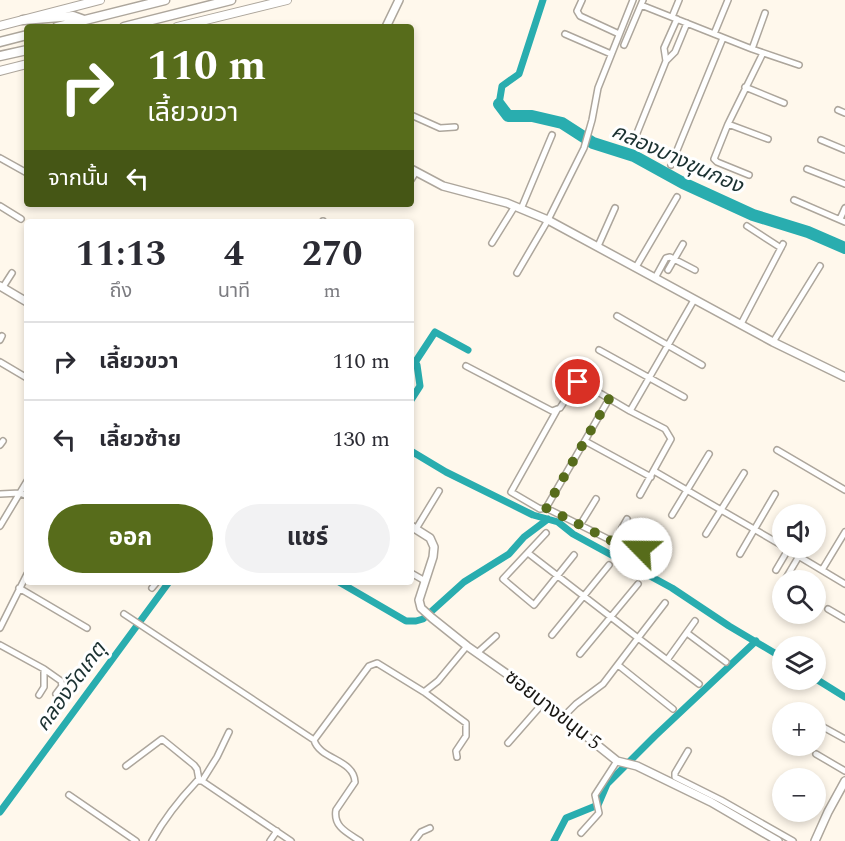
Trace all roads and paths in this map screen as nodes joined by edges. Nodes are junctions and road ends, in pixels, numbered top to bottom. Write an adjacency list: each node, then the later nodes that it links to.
1 (100, 0): 13 (main road)
2 (165, 0): 14 (main road)
3 (231, 0): 17 (main road)
4 (286, 0): 18 (main road)
5 (399, 0): 19 (street)
6 (582, 0): 22 (street)
7 (633, 0): 22 (street)
8 (679, 0): 12 (street)
9 (728, 0): 23 (street)
10 (642, 2): 12 (street); 27 (street)
11 (765, 13): 28 (street)
12 (674, 18): 15 (street); 33 (street)
13 (23, 20): 14 (main road); 20 (main road)
14 (84, 20): 16 (main road)
15 (687, 23): 23 (street); 33 (street)
16 (69, 24)
17 (136, 24)
18 (189, 24)
19 (387, 24)
20 (0, 26)
21 (565, 34): 31 (street)
22 (619, 34): 31 (street)
23 (714, 34): 25 (street)
24 (24, 36): 26 (main road)
25 (723, 38): 28 (street); 50 (street)
26 (0, 42)
27 (624, 45)
28 (752, 50): 30 (street)
29 (24, 51): 32 (main road)
30 (763, 53): 35 (street); 37 (street)
31 (611, 54): 63 (street)
32 (0, 57)
33 (666, 61): 47 (street)
34 (24, 65): 36 (main road)
35 (799, 65)
36 (0, 71)
37 (746, 87): 38 (street); 42 (street)
38 (784, 103)
39 (838, 110): 40 (street)
40 (845, 113)
41 (414, 116): 43 (street)
42 (728, 124): 45 (street); 54 (street)
43 (456, 127)
44 (552, 135): 59 (street)
45 (768, 139)
46 (821, 140): 48 (street)
47 (633, 142)
48 (845, 150)
49 (0, 158): 52 (street)
50 (671, 165)
51 (807, 169): 55 (street)
52 (24, 171)
53 (414, 171): 59 (street)
54 (749, 175)
55 (845, 184)
56 (677, 197): 71 (street)
57 (794, 200): 64 (street)
58 (0, 206): 62 (street)
59 (518, 207): 63 (street); 66 (street)
60 (615, 208): 68 (street)
61 (845, 208): 64 (street)
62 (21, 219)
63 (548, 220): 68 (street); 75 (street)
64 (843, 221)
65 (747, 226): 81 (street)
66 (492, 243)
67 (683, 244): 69 (street)
68 (598, 246): 71 (street)
69 (675, 258): 72 (street); 73 (street); 76 (street)
70 (820, 266): 82 (street)
71 (636, 267): 76 (street)
72 (668, 270)
73 (695, 270)
74 (12, 273): 77 (street)
75 (517, 273)
76 (655, 278): 79 (street)
77 (1, 287): 78 (street)
78 (24, 300)
79 (694, 300): 81 (street); 83 (street)
80 (616, 316): 83 (street)
81 (741, 324): 82 (street)
82 (773, 342): 89 (street)
83 (668, 345): 86 (street); 90 (street)
84 (599, 350): 90 (street)
85 (0, 362): 88 (street)
86 (702, 365)
87 (466, 366): 93 (street)
88 (24, 376)
89 (845, 377)
90 (650, 378): 91 (street); 94 (street)
91 (684, 397)
92 (609, 399): 93 (street); 94 (street); 95 (street)
93 (556, 410): 111 (street)
94 (630, 411): 98 (street)
95 (585, 441): 100 (street); 111 (street)
96 (777, 450): 103 (street)
97 (709, 454): 102 (street)
98 (654, 471): 100 (street); 102 (street)
99 (744, 473): 112 (street)
100 (651, 477): 109 (street)
101 (24, 486): 105 (street)
102 (687, 490): 112 (street); 113 (street)
103 (845, 490)
104 (438, 491): 117 (street)
105 (20, 493): 106 (street); 108 (street); 116 (street)
106 (0, 494)
107 (775, 494): 118 (street)
108 (24, 495)
109 (640, 495)
110 (596, 499): 115 (street)
111 (546, 508): 115 (street)
112 (721, 510): 118 (street); 121 (street)
113 (672, 515)
114 (627, 519): 122 (street)
115 (580, 525): 122 (street)
116 (0, 526)
117 (415, 526): 137 (street, ซอยบางขนุน 5)
118 (754, 530): 123 (street); 126 (street)
119 (845, 532): 132 (street)
120 (546, 533): 125 (street)
121 (706, 534)
122 (618, 535): 124 (street)
123 (772, 540)
124 (641, 549)
125 (528, 553): 135 (street); 135 (street)
126 (740, 554)
127 (574, 555): 135 (street)
128 (781, 558): 131 (street)
129 (802, 558): 132 (street)
130 (609, 565): 143 (street)
131 (776, 570)
132 (822, 570)
133 (826, 572): 139 (street)
134 (414, 575): 137 (street)
135 (557, 576): 143 (street)
136 (24, 580): 141 (street)
137 (425, 581): 157 (street, ซอยบางขนุน 5)
138 (638, 584): 147 (street)
139 (845, 584)
140 (154, 585): 142 (street)
141 (20, 588): 150 (street); 151 (street)
142 (152, 588)
143 (583, 596): 147 (street); 153 (street)
144 (665, 603): 155 (street)
145 (828, 609): 148 (street)
146 (124, 614): 174 (street)
147 (610, 617): 155 (street); 159 (street)
148 (845, 619)
149 (695, 621): 152 (street)
150 (0, 628)
151 (87, 628)
152 (687, 633): 160 (street); 161 (street)
153 (552, 635)
154 (496, 636): 158 (street)
155 (639, 638): 160 (street); 162 (street)
156 (0, 645): 163 (street)
157 (467, 646): 158 (street, ซอยบางขนุน 5); 165 (street)
158 (477, 653): 168 (street, ซอยบางขนุน 5)
159 (580, 654)
160 (667, 660): 164 (street)
161 (726, 662)
162 (618, 665): 169 (street); 170 (street)
163 (44, 669): 166 (street); 167 (street)
164 (699, 684)
165 (424, 692): 174 (street); 178 (street)
166 (56, 693)
167 (39, 695)
168 (544, 702): 170 (street, ซอยบางขนุน 5); 175 (street)
169 (673, 709)
170 (563, 717): 179 (street, ซอยบางขนุน 5)
171 (826, 729): 173 (street)
172 (229, 732): 182 (street)
173 (845, 739)
174 (314, 740): 192 (street)
175 (508, 743)
176 (688, 751): 195 (street)
177 (819, 756): 181 (street)
178 (457, 757)
179 (619, 762): 187 (street); 194 (street, ซอยบางขนุน 5)
180 (126, 766): 182 (street)
181 (845, 771)
182 (200, 780): 186 (street); 189 (street)
183 (845, 781): 196 (street)
184 (69, 795): 188 (street)
185 (430, 828): 193 (street)
186 (277, 831): 190 (street); 191 (street)
187 (581, 833)
188 (136, 841)
189 (152, 841)
190 (270, 841)
191 (291, 841)
192 (360, 841)
193 (414, 841)
194 (778, 841)
195 (793, 841)
196 (815, 841)

